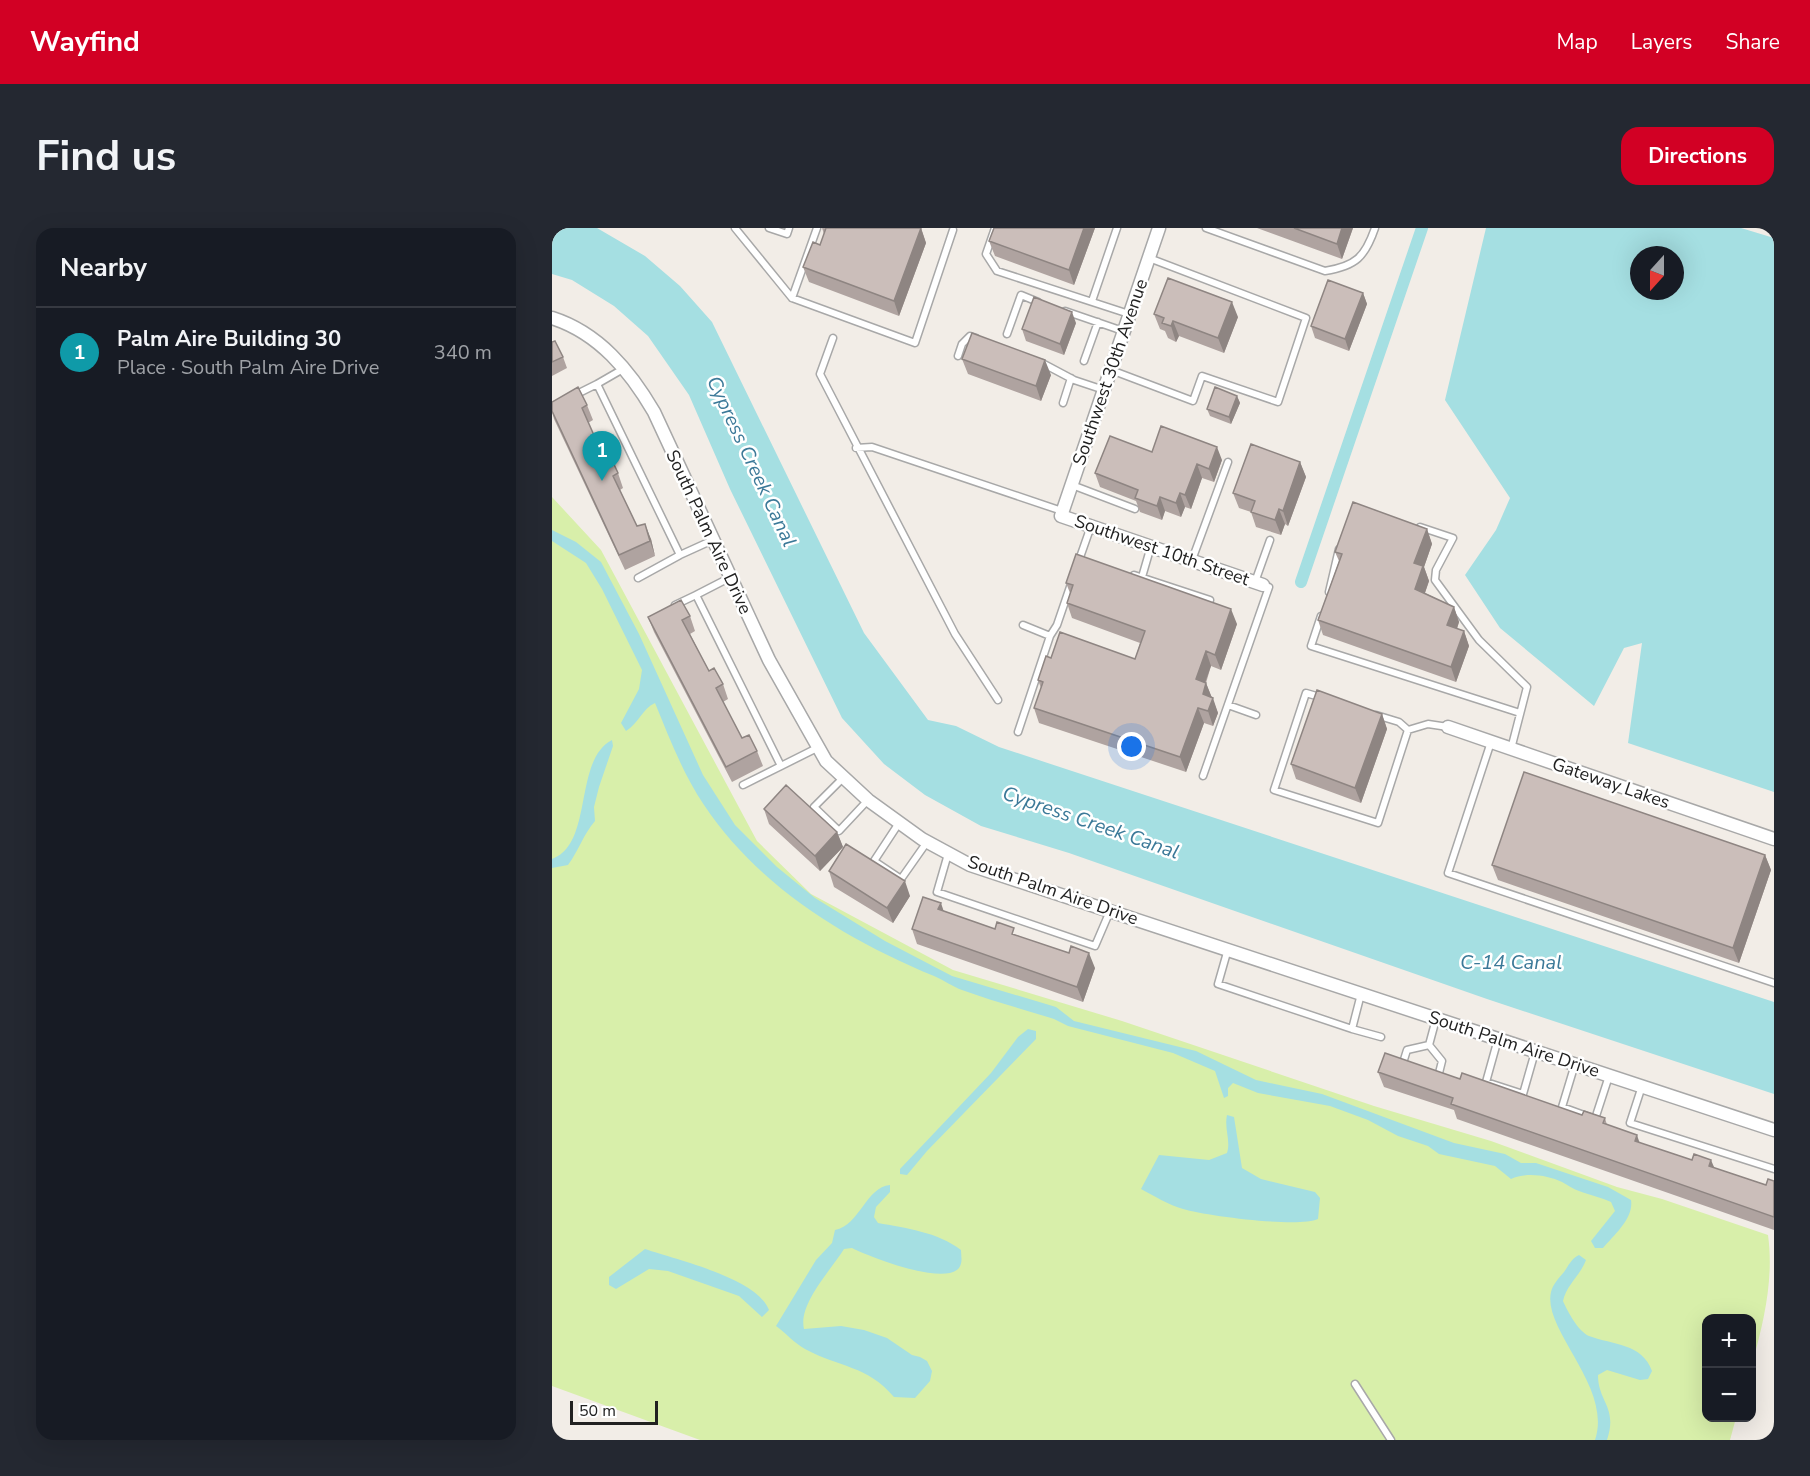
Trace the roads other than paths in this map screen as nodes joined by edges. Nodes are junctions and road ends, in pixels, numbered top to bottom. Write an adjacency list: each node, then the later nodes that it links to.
1 (735, 228): 12 (lane)
2 (769, 228): 3 (lane)
3 (789, 228)
4 (817, 228): 12 (lane)
5 (995, 228): 13 (lane)
6 (1117, 228): 13 (lane)
7 (1159, 228): 11 (street, Southwest 30th Avenue)
8 (1206, 228): 9 (lane)
9 (1375, 228)
10 (951, 229): 12 (lane)
11 (1149, 258): 16 (street, Southwest 30th Avenue); 27 (lane)
12 (792, 298)
13 (1092, 302): 16 (lane)
14 (1043, 303): 20 (lane)
15 (1054, 307): 18 (lane)
16 (1130, 314): 19 (street, Southwest 30th Avenue)
17 (552, 318): 26 (street, South Palm Aire Drive)
18 (1098, 322): 19 (lane); 25 (lane)
19 (1124, 331): 27 (street, Southwest 30th Avenue)
20 (1007, 334)
21 (833, 338): 33 (lane)
22 (981, 340): 23 (lane)
23 (958, 356)
24 (1032, 359): 28 (lane)
25 (1084, 361)
26 (624, 368): 29 (lane); 41 (street, South Palm Aire Drive)
27 (1111, 370): 30 (street, Southwest 30th Avenue)
28 (1071, 378): 30 (lane); 32 (lane)
29 (597, 384): 31 (lane); 44 (lane)
30 (1104, 390): 35 (street, Southwest 30th Avenue)
31 (561, 402)
32 (1063, 403)
33 (856, 448): 37 (lane); 61 (lane)
34 (1228, 462): 45 (lane)
35 (1072, 485): 36 (lane); 37 (street, Southwest 30th Avenue)
36 (1135, 509)
37 (1062, 514): 39 (street, Southwest 10th Street)
38 (1408, 523): 64 (lane)
39 (1091, 526): 43 (street, Southwest 10th Street); 46 (lane)
40 (1343, 536): 55 (lane)
41 (713, 540): 44 (lane); 50 (street, South Palm Aire Drive)
42 (1270, 540): 52 (lane)
43 (1152, 546): 45 (street, Southwest 10th Street); 48 (lane)
44 (680, 555): 49 (lane)
45 (1192, 560): 52 (street, Southwest 10th Street)
46 (1076, 570)
47 (1121, 571): 48 (lane)
48 (1142, 577): 54 (lane)
49 (638, 578)
50 (731, 578): 53 (lane); 70 (street, South Palm Aire Drive)
51 (1072, 581): 59 (lane)
52 (1263, 585): 62 (lane)
53 (696, 595): 56 (lane); 72 (lane)
54 (1210, 600)
55 (1326, 601)
56 (669, 608)
57 (1322, 612): 64 (lane)
58 (1023, 626): 59 (lane)
59 (1050, 636): 68 (lane)
60 (1326, 699): 67 (lane)
61 (998, 700)
62 (1228, 705): 65 (lane); 73 (lane)
63 (1368, 712): 67 (lane)
64 (1520, 713): 71 (lane)
65 (1256, 715)
66 (1448, 727): 67 (lane); 69 (street, Gateway Lakes)
67 (1408, 730)
68 (1018, 732)
69 (1491, 742): 71 (street, Gateway Lakes); 83 (lane)
70 (819, 747): 72 (lane); 74 (street, South Palm Aire Drive)
71 (1511, 749): 78 (street, Gateway Lakes)
72 (781, 766): 75 (lane)
73 (1203, 776)
74 (843, 777): 76 (street, South Palm Aire Drive); 76 (lane)
75 (743, 785)
76 (868, 800): 77 (street, South Palm Aire Drive)
77 (899, 823): 79 (street, South Palm Aire Drive); 79 (lane)
78 (1774, 839)
79 (927, 842): 80 (street, South Palm Aire Drive)
80 (948, 853): 81 (street, South Palm Aire Drive); 81 (lane)
81 (1110, 910): 82 (street, South Palm Aire Drive)
82 (1228, 950): 84 (street, South Palm Aire Drive); 86 (lane)
83 (1774, 982)
84 (1361, 993): 85 (street, South Palm Aire Drive); 86 (lane)
85 (1436, 1018): 88 (street, South Palm Aire Drive); 89 (lane)
86 (1352, 1029): 87 (lane)
87 (1381, 1037)
88 (1498, 1039): 90 (street, South Palm Aire Drive); 90 (lane)
89 (1429, 1045): 92 (lane); 94 (lane)
90 (1535, 1051): 91 (street, South Palm Aire Drive)
91 (1575, 1064): 93 (street, South Palm Aire Drive); 93 (lane)
92 (1402, 1066)
93 (1609, 1075): 95 (street, South Palm Aire Drive)
94 (1438, 1077)
95 (1642, 1086): 96 (street, South Palm Aire Drive); 97 (lane)
96 (1774, 1130)
97 (1774, 1169)
98 (1355, 1384): 99 (lane)
99 (1391, 1440)

